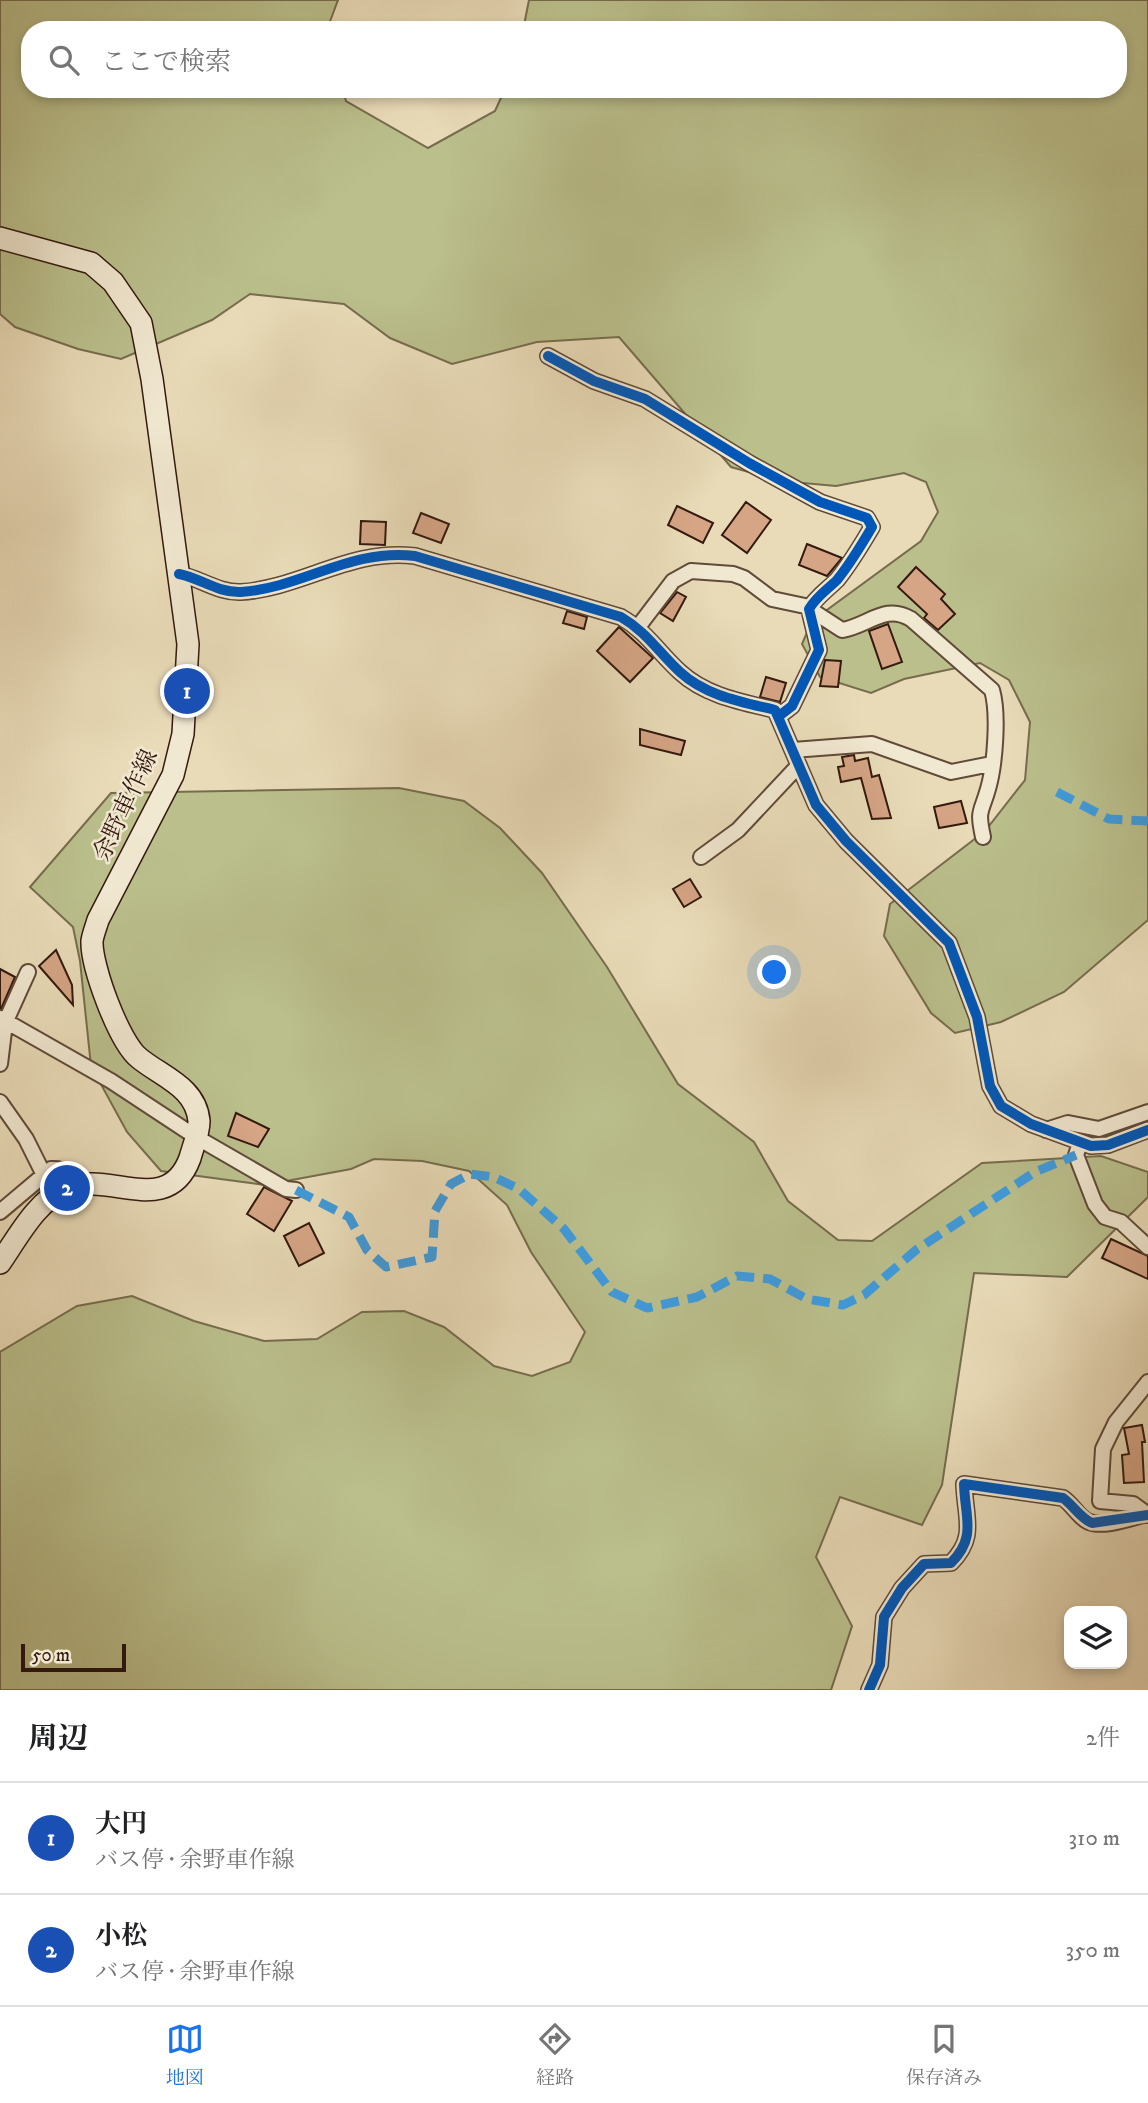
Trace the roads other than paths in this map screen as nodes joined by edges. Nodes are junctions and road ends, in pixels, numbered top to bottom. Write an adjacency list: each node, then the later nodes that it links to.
1 (0, 238): 3 (main road, 余野車作線)
2 (548, 356): 4 (street)
3 (179, 574): 5 (street); 19 (main road, 余野車作線)
4 (809, 609): 5 (street); 6 (street); 8 (street)
5 (638, 627): 6 (street)
6 (779, 716): 7 (street)
7 (793, 750): 8 (street); 9 (street)
8 (991, 764): 10 (street)
9 (799, 765): 11 (street); 17 (street)
10 (983, 837)
11 (701, 857)
12 (28, 972): 13 (street)
13 (2, 1021): 14 (street); 19 (street)
14 (0, 1064)
15 (0, 1102): 21 (street)
16 (1148, 1112): 17 (street)
17 (1046, 1130): 20 (street)
18 (1148, 1130): 20 (street)
19 (196, 1137): 22 (main road, 余野車作線); 23 (street)
20 (1080, 1143): 25 (street)
21 (43, 1173): 22 (street); 24 (street)
22 (80, 1186): 26 (main road, 余野車作線)
23 (296, 1190)
24 (0, 1212)
25 (1148, 1247)
26 (0, 1263)
27 (1148, 1382): 28 (street)
28 (1147, 1515): 29 (street)
29 (869, 1690)

